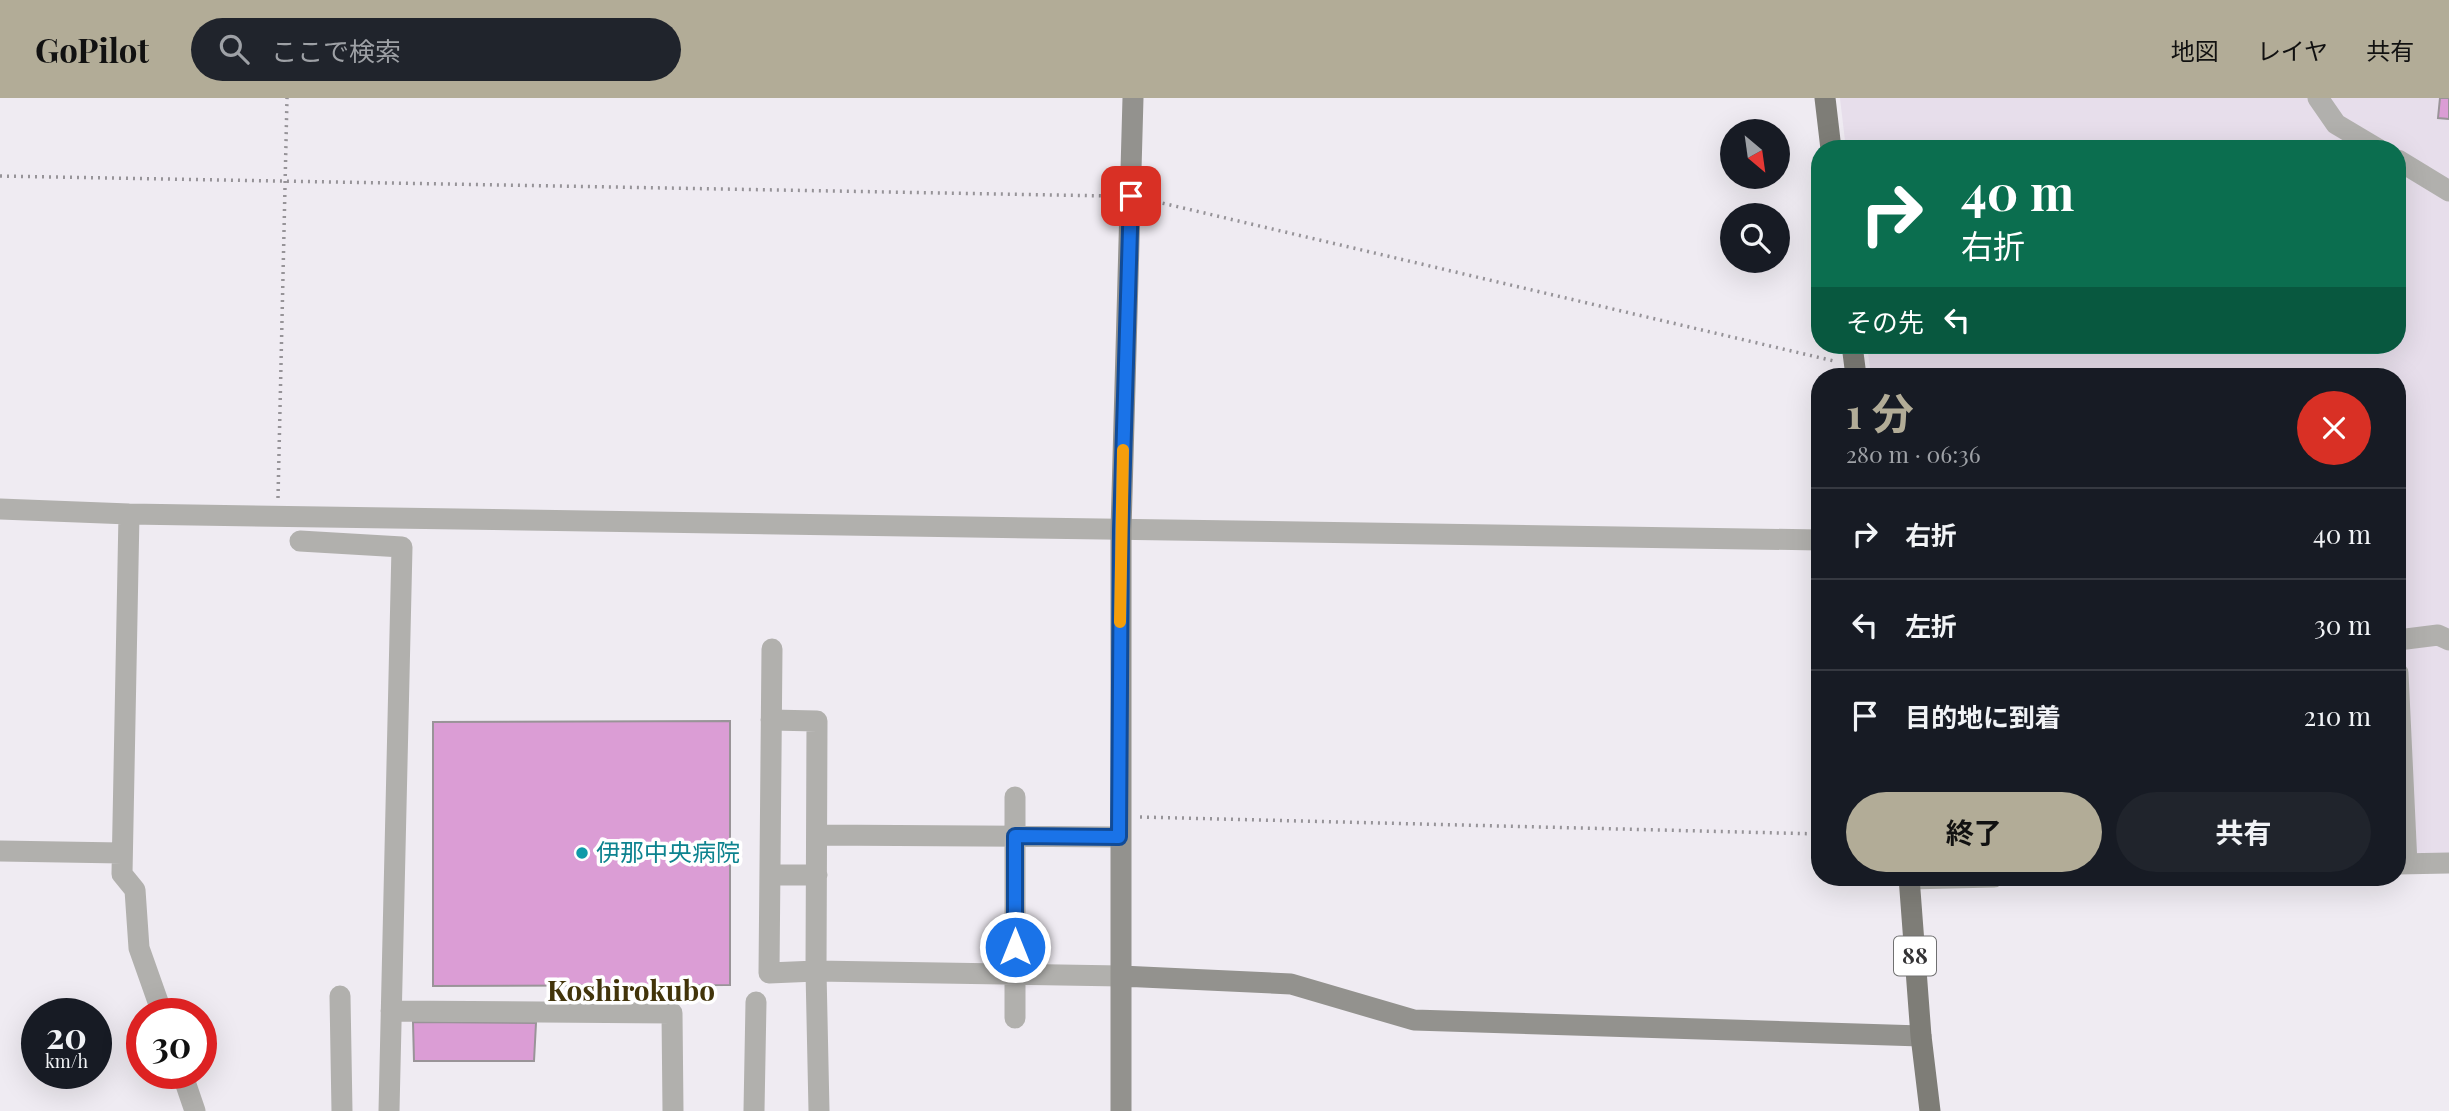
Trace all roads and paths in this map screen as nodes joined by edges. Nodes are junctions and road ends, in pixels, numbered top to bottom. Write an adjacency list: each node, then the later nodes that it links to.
1 (287, 98): 9 (path)
2 (1133, 98): 11 (street)
3 (1825, 98): 5 (main road)
4 (2318, 98): 6 (street)
5 (1829, 140)
6 (2363, 140)
7 (2406, 165): 10 (street)
8 (0, 176): 9 (path)
9 (286, 182): 11 (path); 17 (path)
10 (2449, 191)
11 (1131, 196): 12 (path); 18 (street)
12 (1811, 352)
13 (1819, 354): 14 (path)
14 (1854, 362)
15 (0, 509): 16 (street)
16 (129, 514): 17 (street); 31 (street)
17 (277, 514): 18 (street)
18 (1121, 530): 19 (street); 26 (street)
19 (1811, 540)
20 (300, 541): 43 (street)
21 (2406, 639): 22 (street)
22 (2449, 640)
23 (772, 649): 24 (street)
24 (771, 720): 28 (street); 34 (street)
25 (1015, 797): 29 (street)
26 (1119, 827): 27 (path); 29 (street); 39 (street)
27 (1811, 834)
28 (817, 835): 29 (street); 35 (street)
29 (1015, 836): 38 (street)
30 (0, 851): 31 (street)
31 (122, 853): 41 (street)
32 (2449, 863): 33 (street)
33 (2406, 864)
34 (770, 875): 35 (street); 37 (street)
35 (817, 875): 37 (street)
36 (1910, 886): 45 (main road, 88)
37 (817, 971): 38 (street); 52 (street)
38 (1015, 974): 39 (street); 44 (street)
39 (1121, 976): 45 (street); 53 (street)
40 (340, 996): 48 (street)
41 (157, 998)
42 (756, 1002): 51 (street)
43 (391, 1011): 49 (street); 50 (street)
44 (1015, 1018)
45 (1921, 1036): 54 (main road, 88)
46 (187, 1089): 47 (street)
47 (195, 1111)
48 (342, 1111)
49 (389, 1111)
50 (673, 1111)
51 (754, 1111)
52 (819, 1111)
53 (1121, 1111)
54 (1930, 1111)

